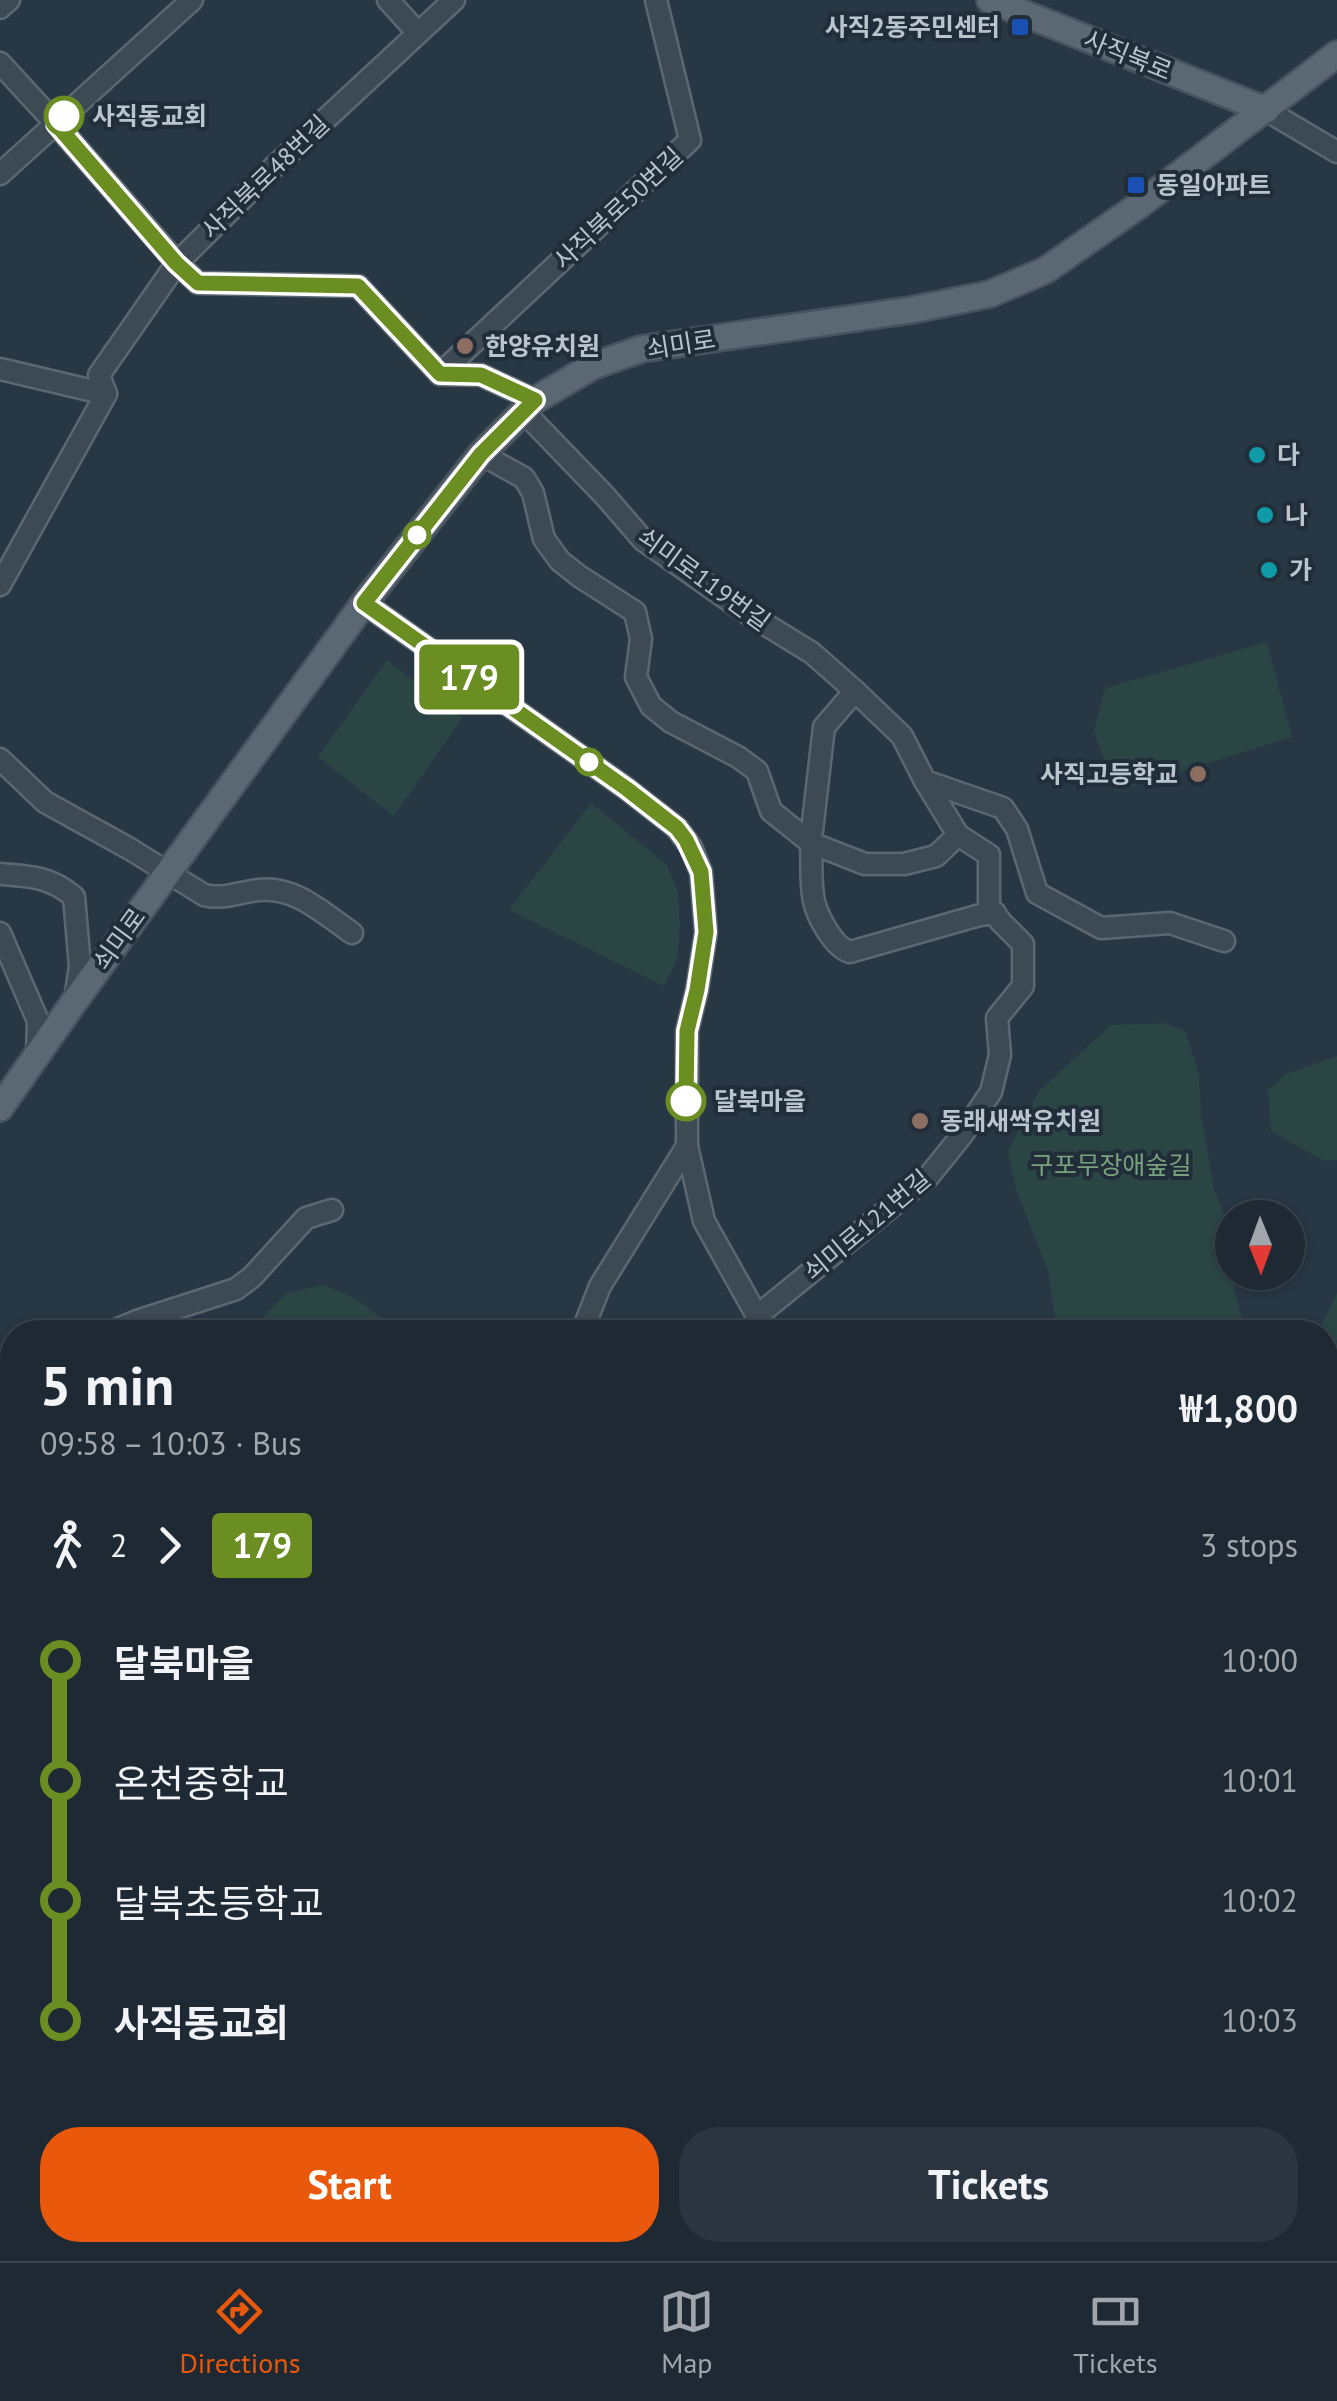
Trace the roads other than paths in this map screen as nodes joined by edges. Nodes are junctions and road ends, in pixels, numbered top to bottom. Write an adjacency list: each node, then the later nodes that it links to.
1 (9, 0): 7 (street)
2 (192, 0): 12 (street)
3 (388, 0): 8 (street)
4 (454, 0): 8 (street, 사직북로48번길)
5 (656, 0): 17 (street, 사직북로50번길)
6 (990, 0): 11 (main road, 사직북로)
7 (0, 8)
8 (418, 33): 15 (street, 사직북로48번길)
9 (1337, 54): 11 (main road, 쇠미로)
10 (0, 63): 12 (street)
11 (1266, 110): 13 (street); 19 (main road, 쇠미로)
12 (56, 124): 14 (street); 15 (street)
13 (1337, 152)
14 (0, 174)
15 (176, 263): 17 (street); 18 (street, 사직북로48번길)
16 (0, 368): 18 (street)
17 (440, 374): 19 (street)
18 (106, 394): 21 (street, 사직북로48번길)
19 (529, 405): 20 (main road, 쇠미로); 23 (street, 쇠미로119번길)
20 (481, 454): 22 (main road, 쇠미로); 27 (street)
21 (0, 585)
22 (364, 603): 28 (main road, 쇠미로); 37 (street)
23 (855, 691): 25 (street, 쇠미로119번길); 27 (street)
24 (0, 759): 28 (street)
25 (926, 781): 26 (street, 쇠미로119번길); 33 (street)
26 (958, 835): 27 (street); 30 (street, 쇠미로121번길)
27 (808, 839): 30 (street)
28 (167, 873): 32 (street); 34 (main road, 쇠미로)
29 (0, 874): 34 (street, 쇠미로)
30 (995, 913): 42 (street, 쇠미로121번길)
31 (0, 933): 35 (street)
32 (352, 933)
33 (1224, 941)
34 (74, 1002): 35 (main road, 쇠미로)
35 (37, 1055): 36 (main road, 쇠미로)
36 (0, 1108)
37 (687, 1146): 40 (street); 41 (street)
38 (332, 1210): 39 (street)
39 (140, 1320)
40 (587, 1320)
41 (755, 1320)
42 (762, 1320)

